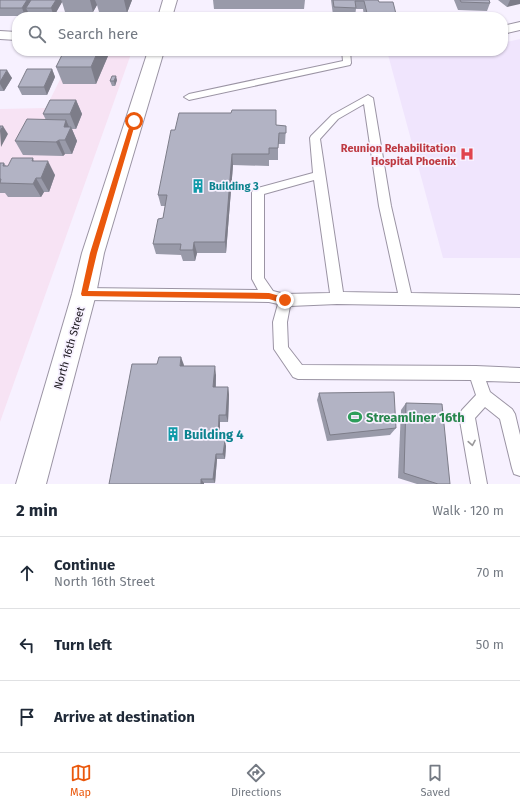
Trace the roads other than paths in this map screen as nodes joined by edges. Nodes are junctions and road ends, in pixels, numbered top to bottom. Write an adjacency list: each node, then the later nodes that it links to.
1 (170, 0): 2 (main road)
2 (166, 12)
3 (520, 26): 4 (main road)
4 (508, 29)
5 (0, 35): 6 (main road)
6 (12, 36)
7 (154, 56): 11 (main road, North 16th Street)
8 (346, 56): 9 (lane)
9 (189, 97)
10 (319, 175): 12 (lane); 13 (lane); 15 (lane)
11 (84, 294): 12 (lane); 21 (main road, North 16th Street)
12 (269, 296): 14 (lane)
13 (337, 298): 14 (lane); 15 (lane)
14 (285, 300): 17 (lane)
15 (406, 300): 16 (lane)
16 (520, 301)
17 (476, 372): 18 (lane); 19 (lane)
18 (520, 375)
19 (484, 397): 20 (lane); 22 (lane, one-way to 22)
20 (520, 468)
21 (31, 484)
22 (479, 484)

